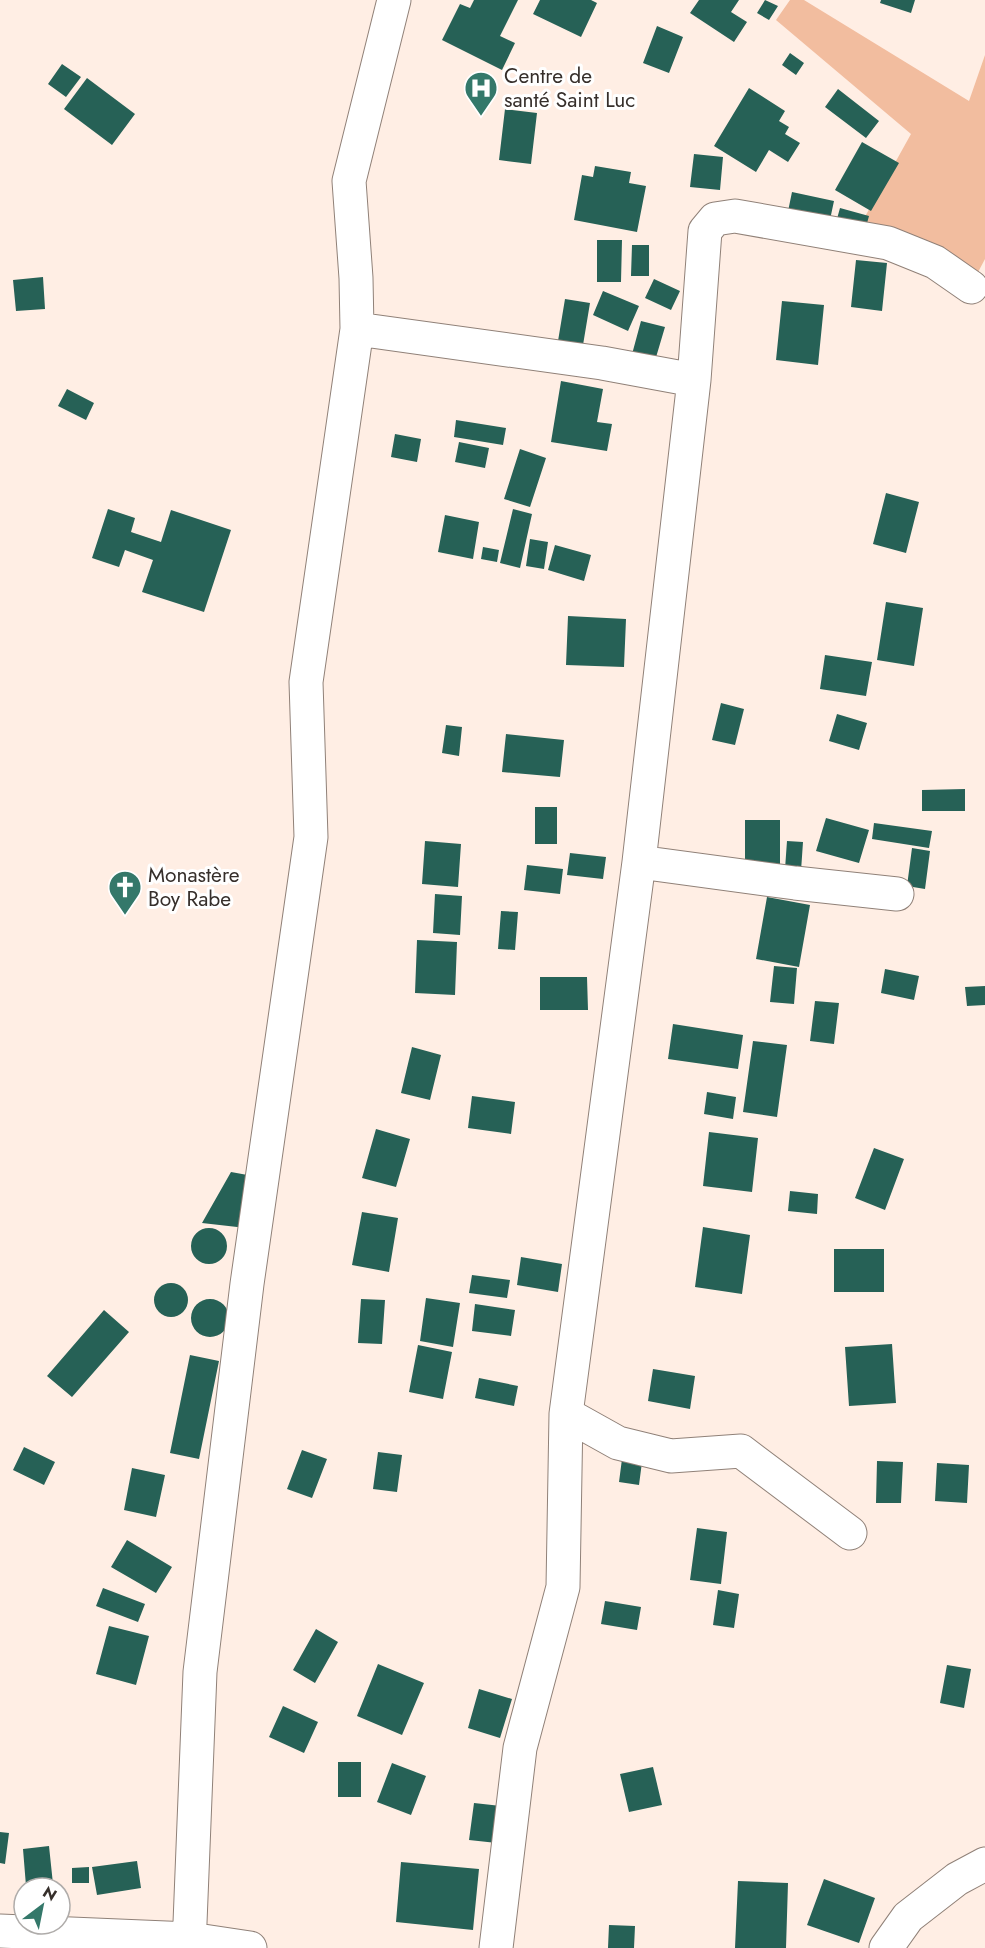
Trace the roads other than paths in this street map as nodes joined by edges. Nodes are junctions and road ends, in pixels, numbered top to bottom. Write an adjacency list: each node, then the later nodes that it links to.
1 (394, 0): 3 (street)
2 (972, 287): 4 (street)
3 (357, 329): 4 (street); 11 (street)
4 (694, 380): 5 (street)
5 (639, 862): 6 (street); 7 (street)
6 (897, 894)
7 (566, 1414): 8 (street); 13 (street)
8 (850, 1533)
9 (985, 1864): 14 (street)
10 (0, 1931): 11 (street)
11 (189, 1944): 12 (street)
12 (250, 1948)
13 (496, 1948)
14 (886, 1948)

